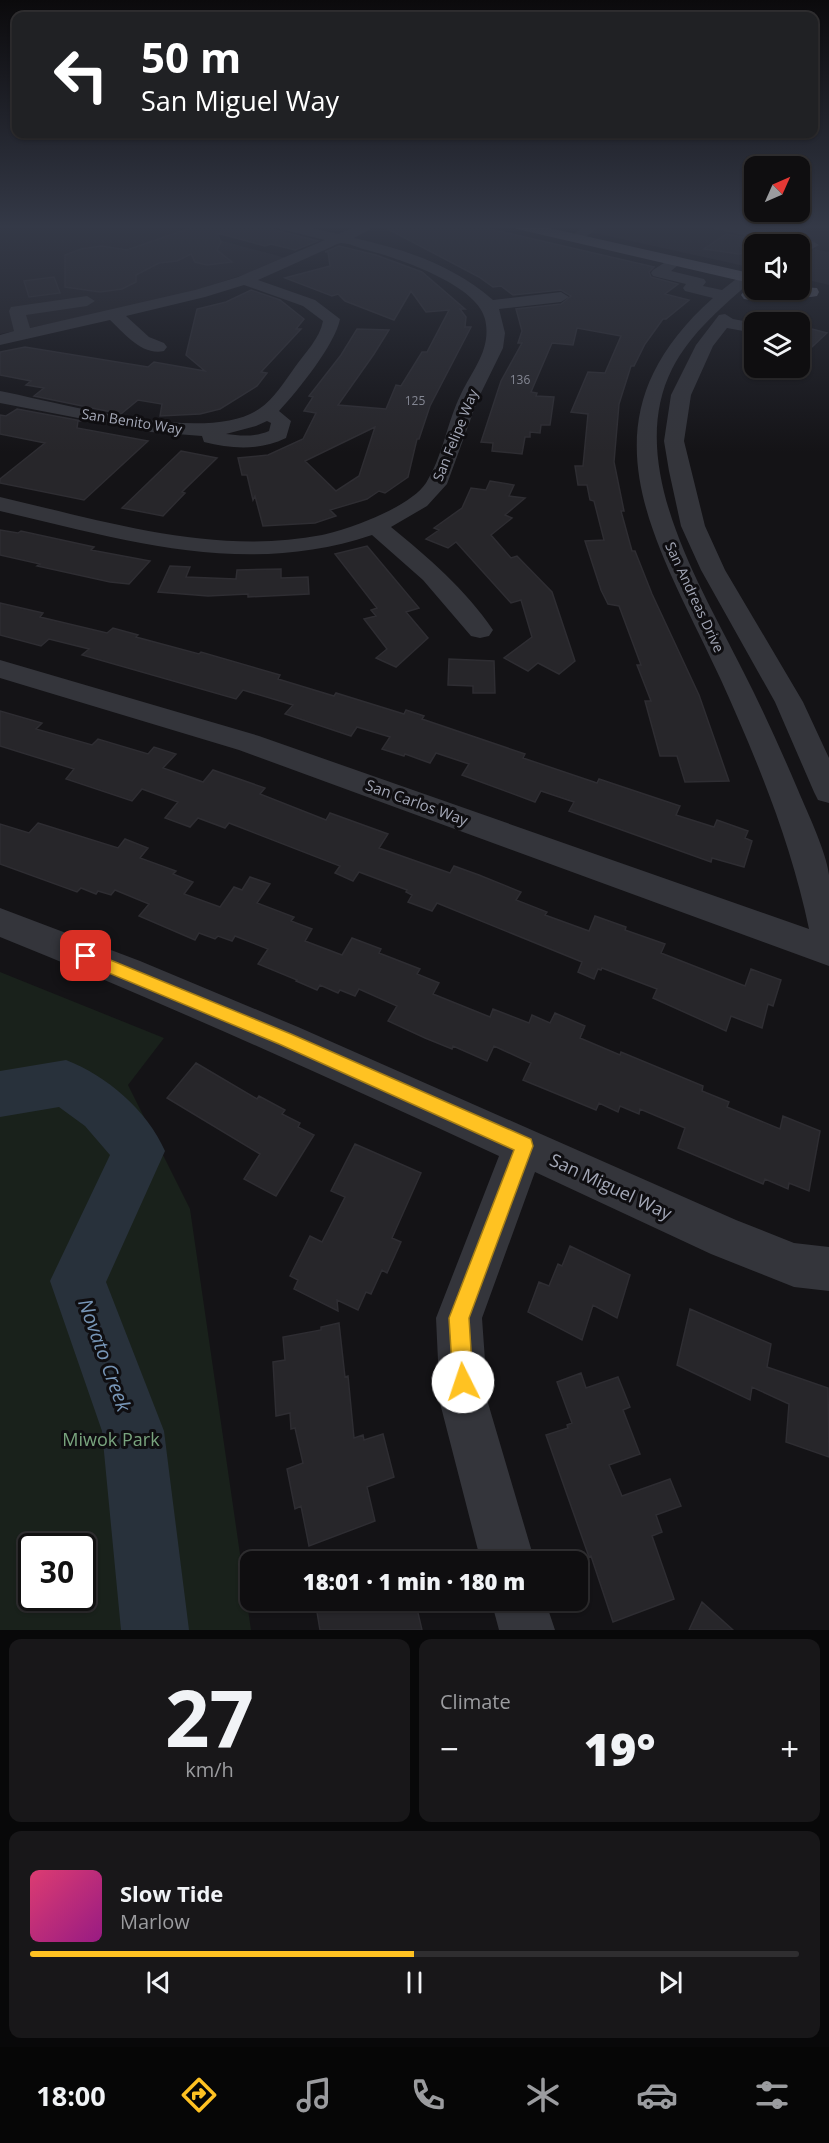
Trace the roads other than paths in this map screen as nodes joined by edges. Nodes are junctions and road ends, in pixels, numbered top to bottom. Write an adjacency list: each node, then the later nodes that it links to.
1 (168, 301): 7 (street)
2 (304, 301): 14 (street, San Benito Way)
3 (484, 301): 8 (street)
4 (524, 301): 8 (street)
5 (726, 301): 21 (street, San Andreas Drive)
6 (736, 301): 9 (street, San Andreas Drive)
7 (108, 304): 11 (street); 11 (street); 13 (street)
8 (489, 305): 16 (street, San Felipe Way)
9 (723, 321): 10 (street); 19 (street, San Andreas Drive)
10 (744, 326)
11 (24, 334): 12 (street)
12 (0, 340)
13 (158, 348)
14 (0, 397)
15 (0, 504): 16 (street, San Felipe Way)
16 (376, 527): 17 (street)
17 (480, 630)
18 (0, 669): 22 (street, San Carlos Way)
19 (829, 792)
20 (0, 922): 23 (street, San Miguel Way)
21 (829, 943)
22 (829, 951)
23 (524, 1146): 24 (street, San Miguel Way); 25 (street)
24 (829, 1269)
25 (505, 1551)
26 (522, 1611): 27 (street)
27 (526, 1630)

